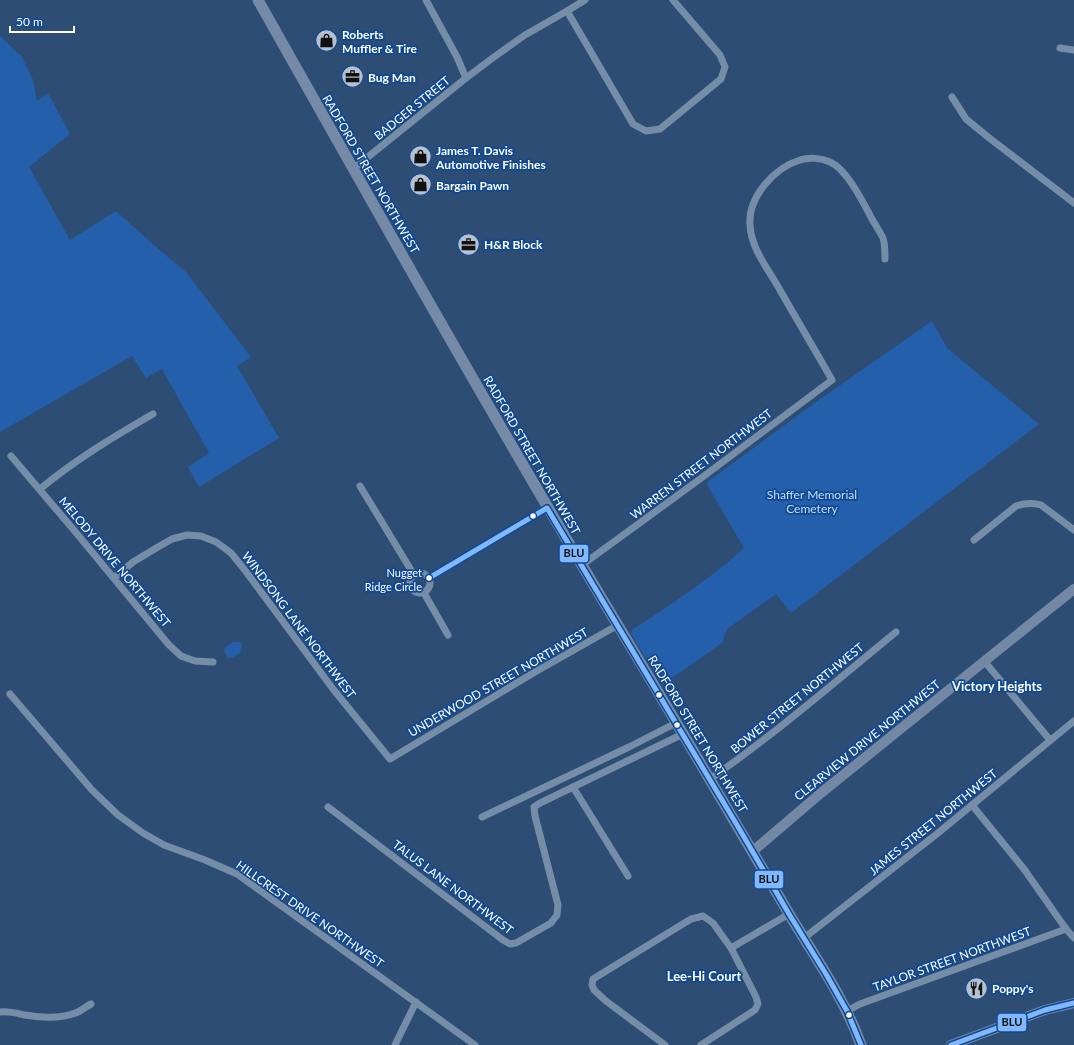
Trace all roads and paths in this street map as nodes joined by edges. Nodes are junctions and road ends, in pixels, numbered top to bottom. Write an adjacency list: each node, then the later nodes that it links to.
1 (258, 0): 10 (main road, RADFORD STREET NORTHWEST)
2 (426, 0): 8 (street)
3 (673, 0): 5 (street)
4 (581, 1): 5 (street, BADGER STREET)
5 (567, 11): 8 (street, BADGER STREET)
6 (1060, 48): 7 (street)
7 (1074, 50)
8 (466, 78): 10 (street, BADGER STREET)
9 (952, 97): 11 (street)
10 (353, 169): 17 (main road, RADFORD STREET NORTHWEST)
11 (1074, 203)
12 (885, 259): 20 (street, WARREN STREET NORTHWEST)
13 (153, 414): 16 (street)
14 (11, 456): 16 (street, MELODY DRIVE NORTHWEST)
15 (360, 486): 21 (street)
16 (40, 489): 22 (street, MELODY DRIVE NORTHWEST)
17 (548, 508): 20 (main road, RADFORD STREET NORTHWEST); 23 (street)
18 (1074, 530): 19 (street)
19 (974, 540)
20 (582, 565): 26 (main road, RADFORD STREET NORTHWEST)
21 (414, 575): 23 (street); 25 (street)
22 (114, 578): 29 (street, MELODY DRIVE NORTHWEST); 36 (street, WINDSONG LANE NORTHWEST)
23 (429, 578): 25 (street)
24 (1074, 590): 30 (street, CLEARVIEW DRIVE NORTHWEST)
25 (424, 593): 28 (street)
26 (618, 626): 33 (main road, RADFORD STREET NORTHWEST); 36 (street, UNDERWOOD STREET NORTHWEST)
27 (896, 632): 37 (street, BOWER STREET NORTHWEST)
28 (448, 635)
29 (213, 662)
30 (985, 662): 35 (street); 42 (street, CLEARVIEW DRIVE NORTHWEST)
31 (10, 694): 49 (street, HILLCREST DRIVE NORTHWEST)
32 (1074, 722): 35 (street, JAMES STREET NORTHWEST)
33 (676, 723): 34 (main road, RADFORD STREET NORTHWEST); 41 (street)
34 (683, 734): 37 (main road, RADFORD STREET NORTHWEST); 38 (street, TALUS LANE NORTHWEST)
35 (1050, 740): 39 (street, JAMES STREET NORTHWEST)
36 (390, 759)
37 (710, 779): 42 (main road, RADFORD STREET NORTHWEST)
38 (573, 787): 40 (street, TALUS LANE NORTHWEST); 43 (street)
39 (972, 805): 45 (street); 46 (street, JAMES STREET NORTHWEST)
40 (328, 807)
41 (482, 817)
42 (753, 852): 44 (main road, RADFORD STREET NORTHWEST)
43 (628, 876)
44 (789, 914): 46 (main road, RADFORD STREET NORTHWEST); 48 (street)
45 (1066, 929): 47 (street); 52 (street, TAYLOR STREET NORTHWEST)
46 (804, 938): 52 (main road, RADFORD STREET NORTHWEST)
47 (1074, 938)
48 (731, 948): 56 (street); 57 (street)
49 (416, 1002): 54 (street); 55 (street, HILLCREST DRIVE NORTHWEST)
50 (1074, 1003): 59 (street)
51 (91, 1004): 53 (street)
52 (847, 1011): 58 (main road, RADFORD STREET NORTHWEST)
53 (0, 1012)
54 (395, 1045)
55 (475, 1045)
56 (665, 1045)
57 (701, 1045)
58 (861, 1045)
59 (951, 1045)

